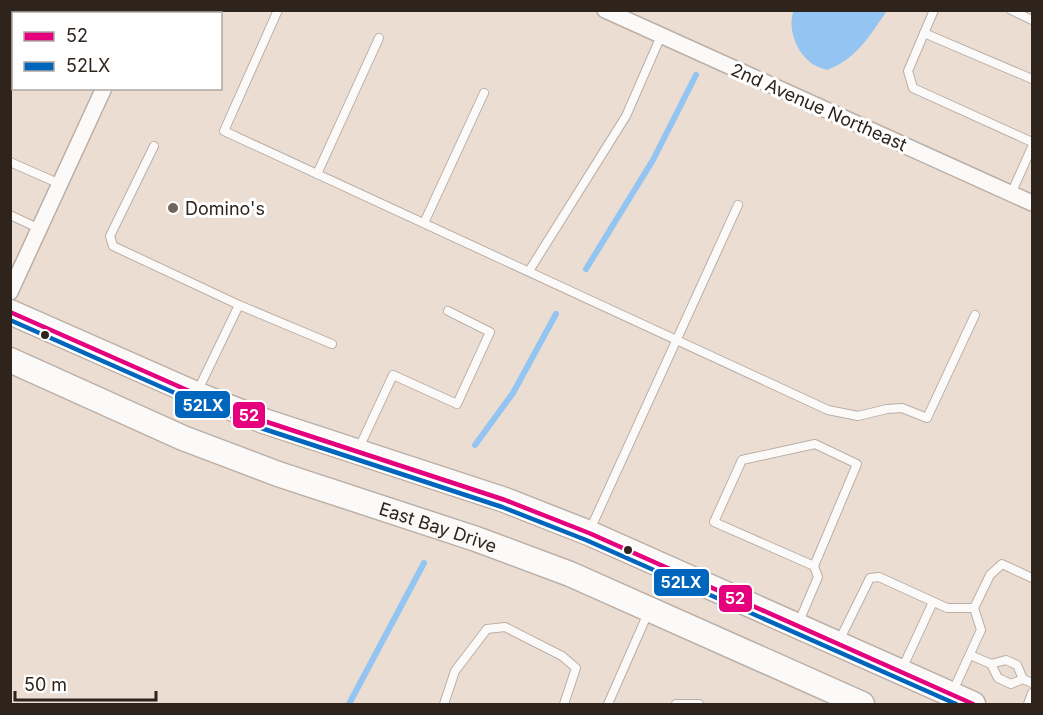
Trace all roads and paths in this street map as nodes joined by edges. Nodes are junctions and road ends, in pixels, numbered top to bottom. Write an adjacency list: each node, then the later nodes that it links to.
1 (278, 10): 16 (lane)
2 (605, 10): 7 (street, 2nd Avenue Northeast)
3 (934, 10): 6 (lane)
4 (1011, 10): 5 (lane)
5 (1032, 20)
6 (924, 33): 9 (lane); 12 (lane)
7 (661, 36): 18 (street, 2nd Avenue Northeast); 24 (lane)
8 (379, 38): 16 (lane)
9 (1032, 79)
10 (103, 90): 17 (street)
11 (483, 93): 22 (lane)
12 (1032, 142)
13 (154, 146): 26 (lane)
14 (1032, 147): 18 (lane)
15 (10, 162): 17 (lane)
16 (317, 174): 22 (lane)
17 (60, 184): 23 (street)
18 (1011, 194): 19 (street, 2nd Avenue Northeast)
19 (1032, 203)
20 (738, 205): 30 (lane)
21 (10, 215): 23 (lane)
22 (424, 223): 24 (lane)
23 (40, 228): 25 (street)
24 (529, 271): 30 (lane)
25 (10, 292)
26 (239, 305): 31 (lane); 33 (lane)
27 (447, 311): 34 (lane)
28 (10, 312): 33 (main road)
29 (975, 315): 30 (lane)
30 (677, 340): 35 (lane)
31 (332, 344)
32 (10, 360): 39 (main road, East Bay Drive)
33 (196, 394): 34 (main road)
34 (357, 452): 35 (main road)
35 (589, 533): 41 (main road)
36 (814, 566): 36 (lane); 41 (lane)
37 (1032, 578): 40 (lane)
38 (933, 602): 40 (lane); 42 (lane); 45 (lane)
39 (650, 608): 53 (lane); 55 (main road, East Bay Drive)
40 (974, 608): 43 (lane)
41 (798, 625): 42 (main road)
42 (838, 643): 45 (main road)
43 (970, 655): 44 (lane); 49 (lane)
44 (991, 664): 46 (lane); 46 (lane)
45 (900, 672): 49 (main road)
46 (1023, 679): 47 (lane)
47 (1032, 683)
48 (1032, 693): 57 (lane)
49 (951, 694): 56 (main road)
50 (698, 704): 54 (lane)
51 (444, 705): 52 (lane)
52 (564, 705)
53 (608, 705)
54 (676, 705)
55 (862, 705)
56 (973, 705)
57 (1028, 705)

